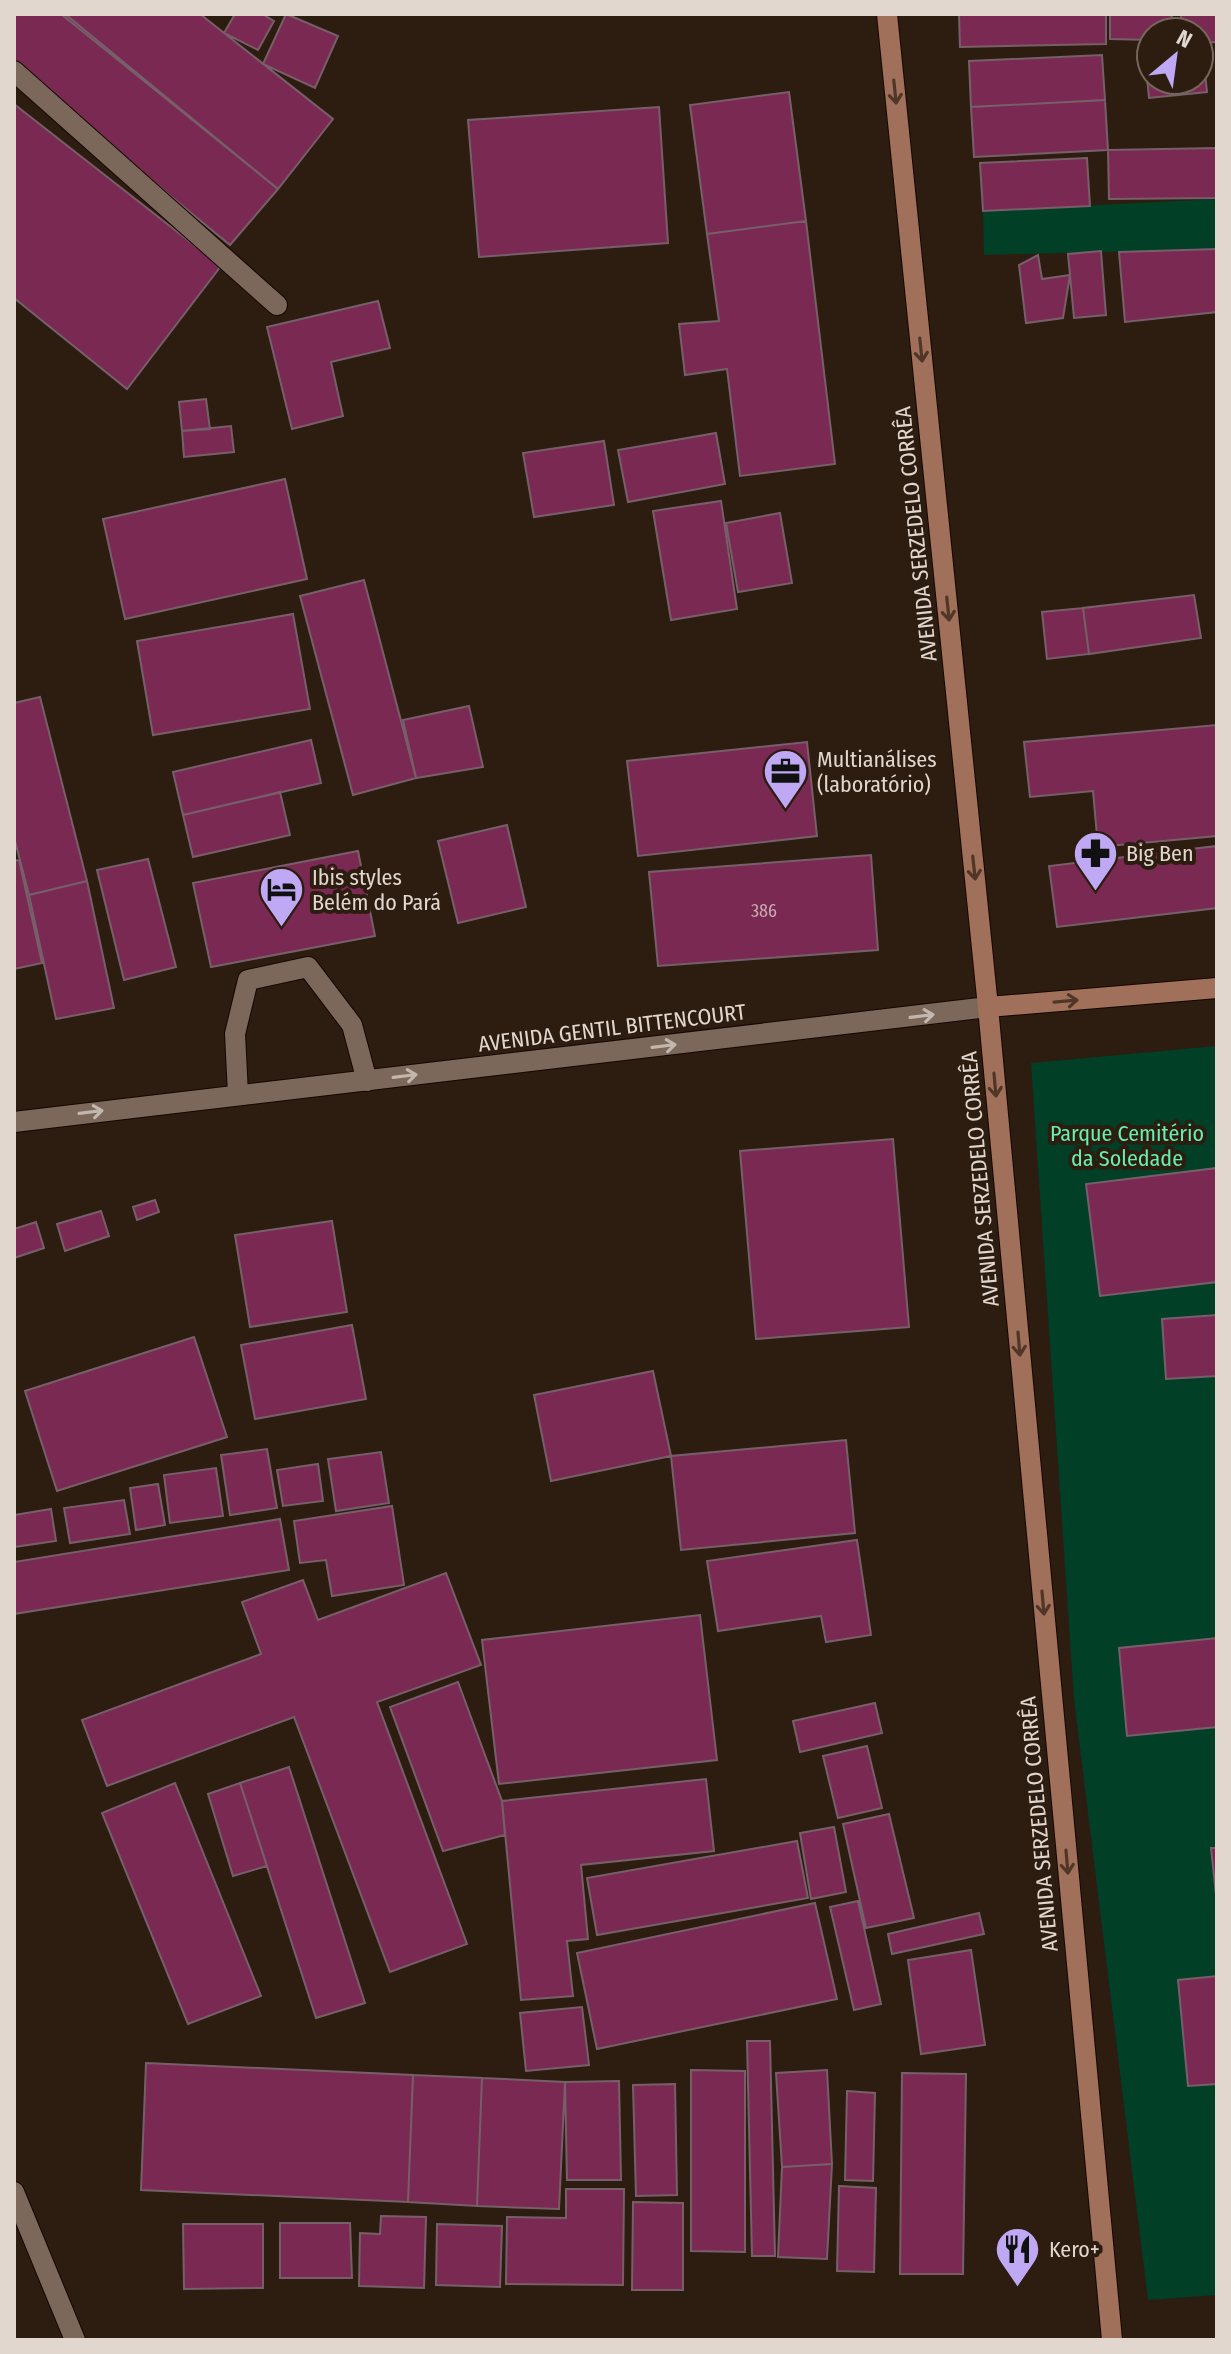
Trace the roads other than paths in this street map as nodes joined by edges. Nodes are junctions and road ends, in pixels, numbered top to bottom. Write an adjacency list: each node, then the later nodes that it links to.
1 (887, 14): 5 (main road, AVENIDA SERZEDELO CORRÊA, one-way to 5)
2 (14, 71): 3 (street)
3 (277, 305)
4 (1217, 988): 5 (main road, AVENIDA GENTIL BITTENCOURT, one-way to 4)
5 (988, 1007): 6 (street, AVENIDA GENTIL BITTENCOURT, one-way to 5); 11 (main road, AVENIDA SERZEDELO CORRÊA, one-way to 11)
6 (367, 1081): 7 (street, AVENIDA GENTIL BITTENCOURT); 7 (street)
7 (238, 1094): 8 (street, AVENIDA GENTIL BITTENCOURT, one-way to 7)
8 (14, 1122)
9 (14, 2192): 10 (street)
10 (75, 2340)
11 (1112, 2340)

